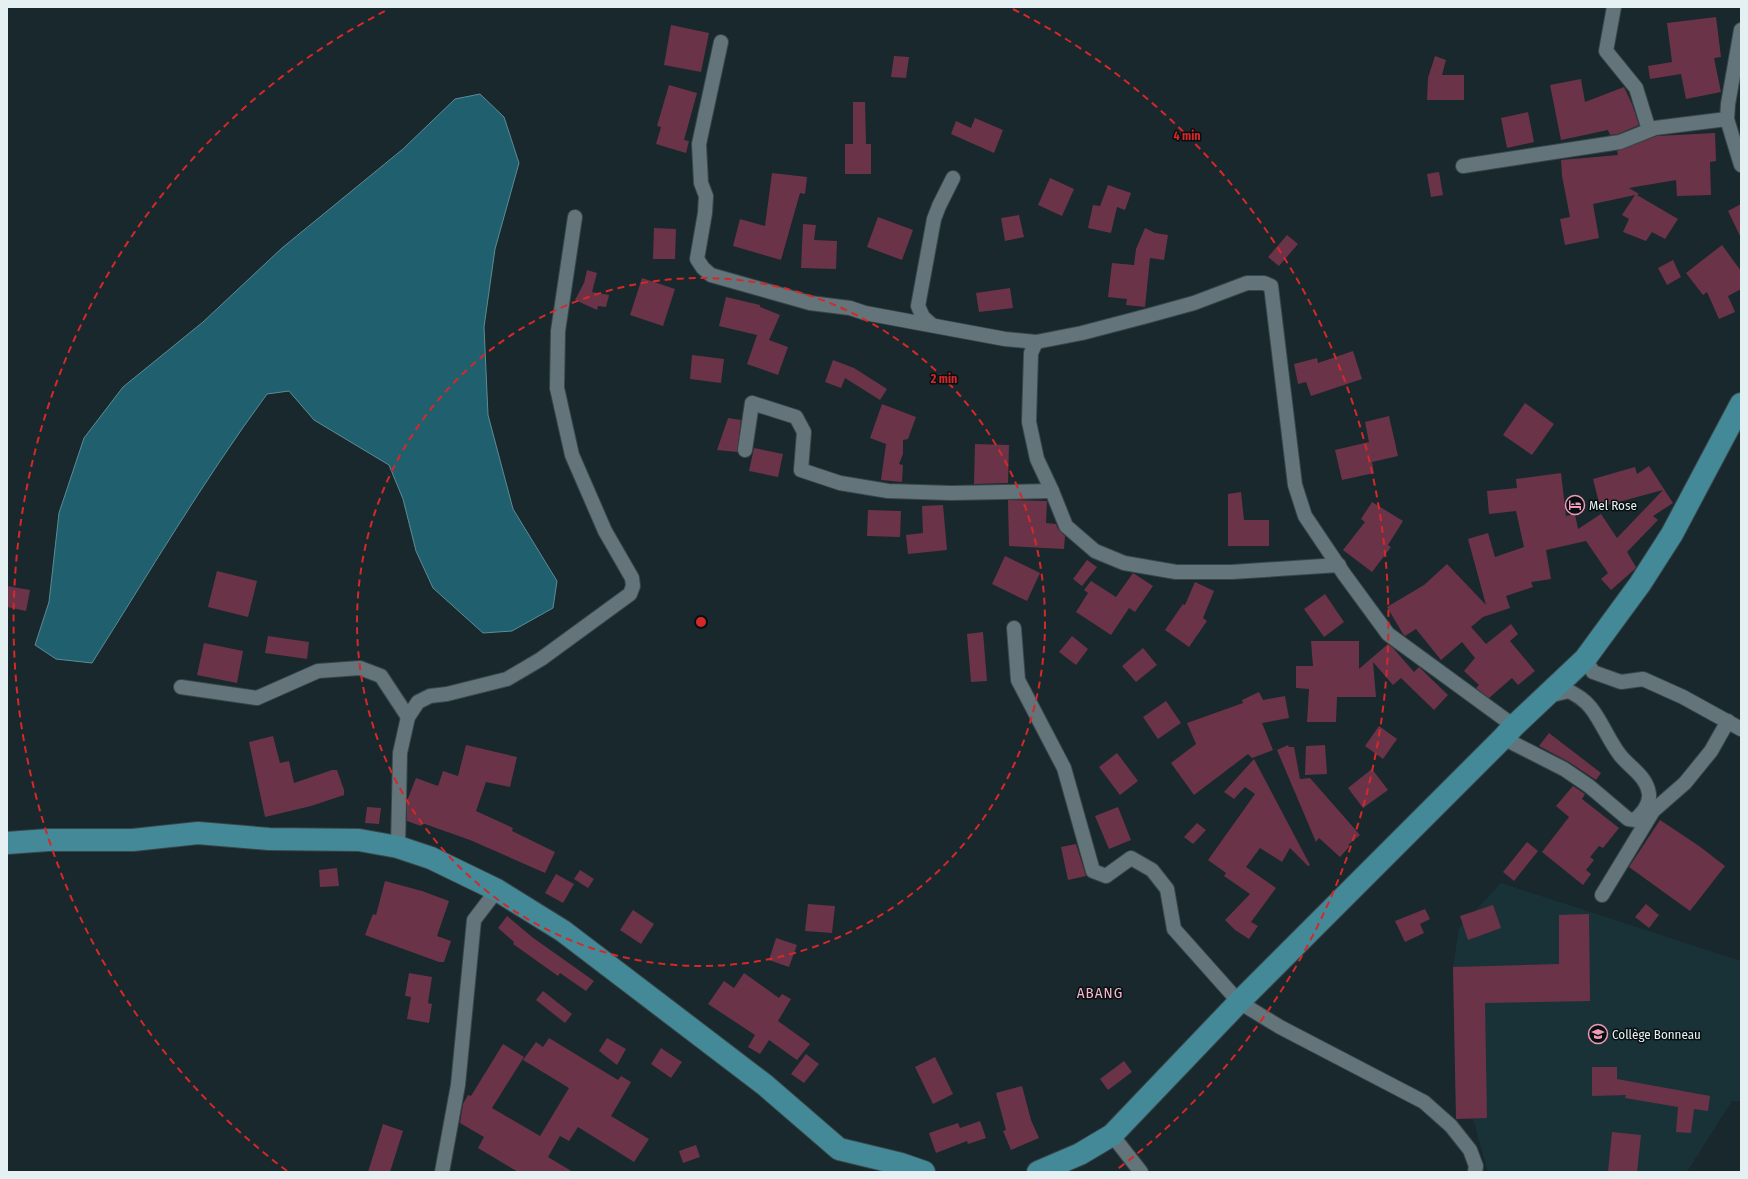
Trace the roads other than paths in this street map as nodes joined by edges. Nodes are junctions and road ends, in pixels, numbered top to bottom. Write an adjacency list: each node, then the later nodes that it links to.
1 (1614, 7): 5 (street)
2 (1741, 30): 4 (street)
3 (721, 42): 10 (street)
4 (1727, 119): 5 (street); 6 (street)
5 (1649, 130): 7 (street)
6 (1741, 165)
7 (1463, 166)
8 (953, 178): 10 (street)
9 (575, 217): 20 (street)
10 (932, 325): 11 (street)
11 (1036, 342): 14 (street); 15 (street)
12 (1741, 404): 17 (main road)
13 (745, 450): 14 (street)
14 (1052, 491): 15 (street)
15 (1339, 565): 23 (street)
16 (1014, 628): 28 (street)
17 (1585, 659): 19 (main road); 21 (street)
18 (181, 687): 20 (street)
19 (1547, 696): 23 (main road); 23 (street)
20 (408, 716): 25 (street)
21 (1728, 721): 22 (street); 27 (street)
22 (1741, 729)
23 (1509, 732): 28 (main road)
24 (7, 843): 25 (main road)
25 (398, 848): 26 (main road)
26 (496, 890): 30 (street); 31 (main road)
27 (1602, 895)
28 (1239, 1002): 29 (main road); 34 (street)
29 (1112, 1135): 32 (main road); 33 (street)
30 (442, 1172)
31 (924, 1172)
32 (1038, 1172)
33 (1141, 1172)
34 (1475, 1172)

